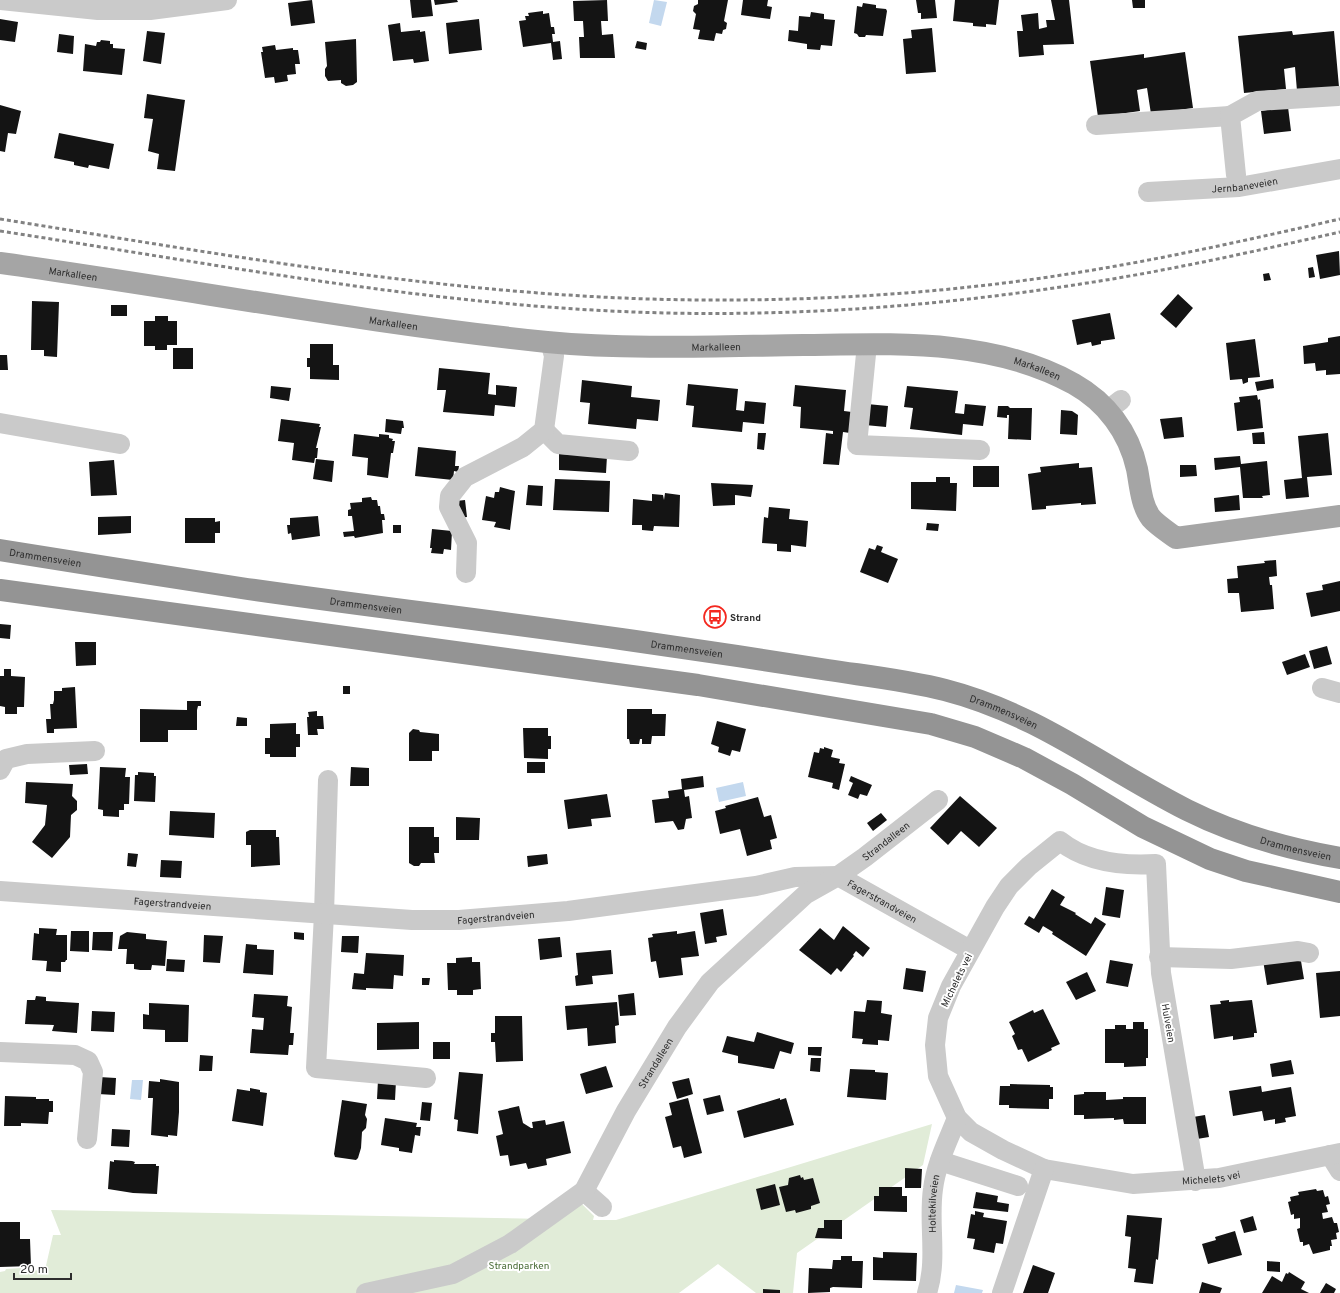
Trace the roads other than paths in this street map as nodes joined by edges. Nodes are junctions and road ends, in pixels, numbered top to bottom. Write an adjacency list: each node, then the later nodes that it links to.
1 (0, 0): 3 (street)
2 (227, 0): 3 (street)
3 (189, 2)
4 (1338, 96): 5 (street)
5 (1230, 116): 6 (street); 8 (street)
6 (1096, 125)
7 (1340, 169): 9 (street, Jernbaneveien)
8 (1236, 175)
9 (1148, 192)
10 (0, 263): 11 (main road, Markalleen)
11 (550, 342): 12 (main road, Markalleen); 14 (street)
12 (867, 344): 16 (street); 18 (main road, Markalleen)
13 (0, 423): 15 (street)
14 (544, 430): 17 (street); 20 (street)
15 (120, 444)
16 (980, 450)
17 (629, 451)
18 (1340, 516)
19 (0, 550): 26 (highway, Drammensveien)
20 (466, 573)
21 (0, 590): 30 (highway)
22 (95, 751): 23 (street)
23 (0, 770)
24 (328, 780): 31 (street)
25 (938, 800): 28 (street, Strandalleen)
26 (1340, 858)
27 (1156, 864): 32 (street, Michelets vei); 34 (street, Hulveien)
28 (838, 876): 31 (street, Fagerstrandveien); 32 (street, Fagerstrandveien); 44 (street, Strandalleen)
29 (0, 891): 31 (street, Fagerstrandveien)
30 (1340, 892)
31 (324, 914): 36 (street)
32 (970, 950): 37 (street, Michelets vei)
33 (1309, 954): 34 (street)
34 (1159, 957): 42 (street, Hulveien)
35 (0, 1052): 38 (street)
36 (426, 1078)
37 (957, 1118): 40 (street, Holtekilveien); 41 (street, Michelets vei)
38 (87, 1139)
39 (1337, 1160): 42 (street, Michelets vei)
40 (940, 1161): 43 (street); 47 (street, Holtekilveien)
41 (1044, 1168): 42 (street, Michelets vei); 48 (street)
42 (1196, 1181)
43 (1018, 1186)
44 (584, 1191): 45 (street); 46 (street, Strandalleen)
45 (602, 1207)
46 (366, 1293)
47 (927, 1293)
48 (1002, 1293)

